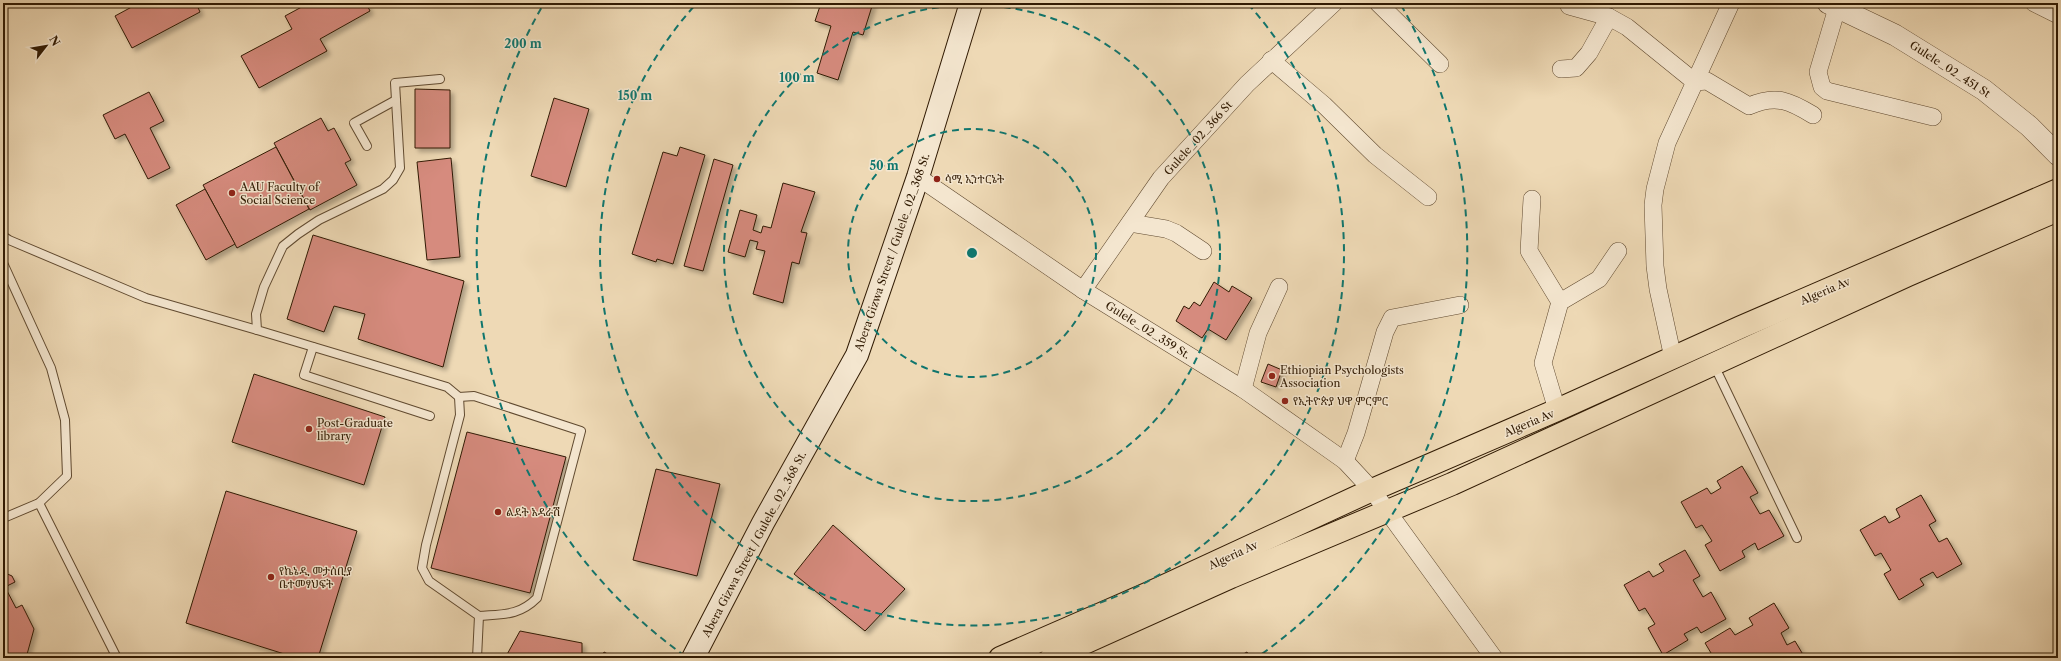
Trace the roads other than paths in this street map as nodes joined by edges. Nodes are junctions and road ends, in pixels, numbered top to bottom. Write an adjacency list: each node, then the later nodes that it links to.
1 (971, 3): 20 (main road, Abera Gizwa Street / Gulele_02_368 St.)
2 (1334, 3): 10 (street, Gulele_02_366 St)
3 (1378, 3): 11 (street)
4 (1731, 3): 14 (street)
5 (2034, 3): 8 (street)
6 (1832, 5): 17 (street); 19 (street, Gulele_02_451 St)
7 (1569, 6): 9 (street)
8 (2058, 15)
9 (1609, 17): 12 (street); 14 (street)
10 (1271, 60): 22 (street); 25 (street, Gulele_02_366 St)
11 (1440, 64)
12 (1561, 69)
13 (440, 79): 15 (lane)
14 (1695, 82): 16 (street); 36 (street)
15 (396, 100): 18 (lane); 34 (lane)
16 (1813, 115)
17 (1933, 117)
18 (367, 146)
19 (2058, 155)
20 (918, 178): 31 (street, Gulele_02_359 St.); 51 (main road, Abera Gizwa Street / Gulele_02_368 St.)
21 (2058, 190): 36 (main road, Algeria Av)
22 (1428, 197)
23 (1532, 199): 32 (street)
24 (2058, 210): 37 (main road, Algeria Av)
25 (1130, 223): 27 (street); 31 (street, Gulele_02_366 St)
26 (3, 236): 34 (lane)
27 (1203, 251)
28 (1618, 251): 32 (street)
29 (3, 262): 44 (lane)
30 (1279, 287): 38 (street)
31 (1083, 290): 38 (street, Gulele_02_359 St.)
32 (1560, 302): 40 (street)
33 (1460, 305): 42 (street)
34 (257, 330): 35 (lane)
35 (313, 346): 39 (lane); 41 (lane)
36 (1673, 358): 40 (main road, Algeria Av)
37 (1714, 364): 45 (main road, Algeria Av); 47 (lane)
38 (1243, 389): 42 (street, Gulele_02_359 St.)
39 (459, 397): 48 (lane); 48 (lane)
40 (1557, 410): 43 (main road, Algeria Av)
41 (430, 416)
42 (1345, 461): 43 (street, Gulele_02_359 St.)
43 (1372, 490): 45 (street, Gulele_02_359 St.); 52 (main road, Algeria Av)
44 (39, 503): 46 (lane); 49 (lane)
45 (1388, 512): 53 (main road, Algeria Av); 54 (street, Gulele_02_359 St.)
46 (3, 517)
47 (1797, 538)
48 (479, 616): 50 (lane)
49 (117, 658)
50 (477, 658)
51 (693, 658)
52 (1000, 658)
53 (1050, 658)
54 (1494, 658)

